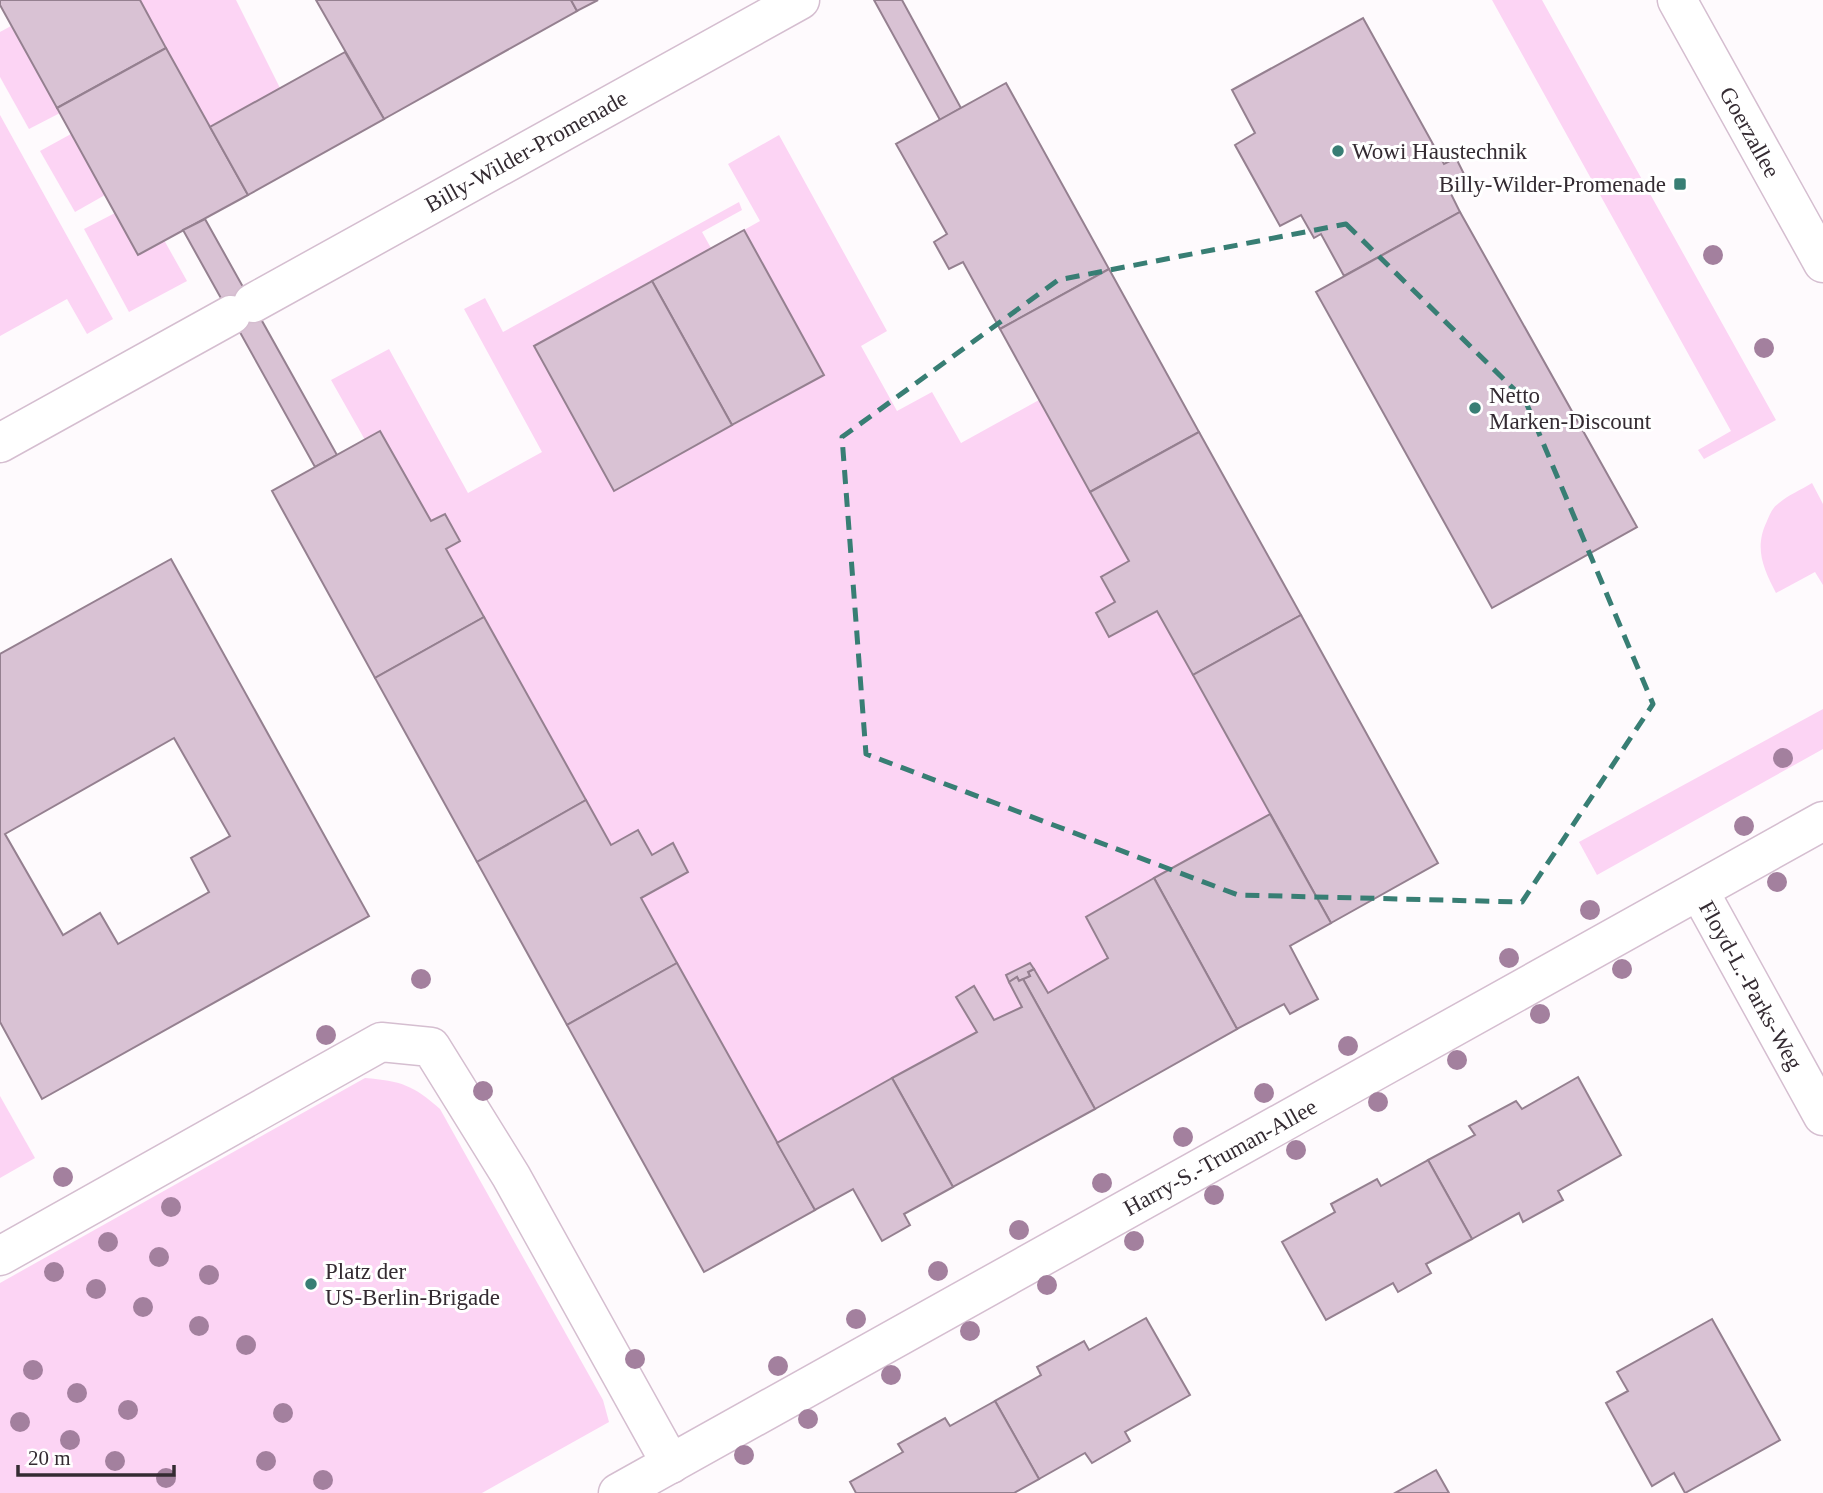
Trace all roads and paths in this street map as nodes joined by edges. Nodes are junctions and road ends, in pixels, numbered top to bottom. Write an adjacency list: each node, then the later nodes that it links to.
1 (800, 0): 4 (street, Billy-Wilder-Promenade)
2 (1677, 0): 3 (street, Goerzallee)
3 (1823, 264)
4 (0, 443)
5 (1823, 821): 6 (street, Harry-S.-Truman-Allee)
6 (1699, 891): 7 (street, Floyd-L.-Parks-Weg); 9 (street, Harry-S.-Truman-Allee)
7 (1823, 1116)
8 (0, 1256): 9 (street)
9 (671, 1464): 10 (street, Harry-S.-Truman-Allee)
10 (618, 1493)

